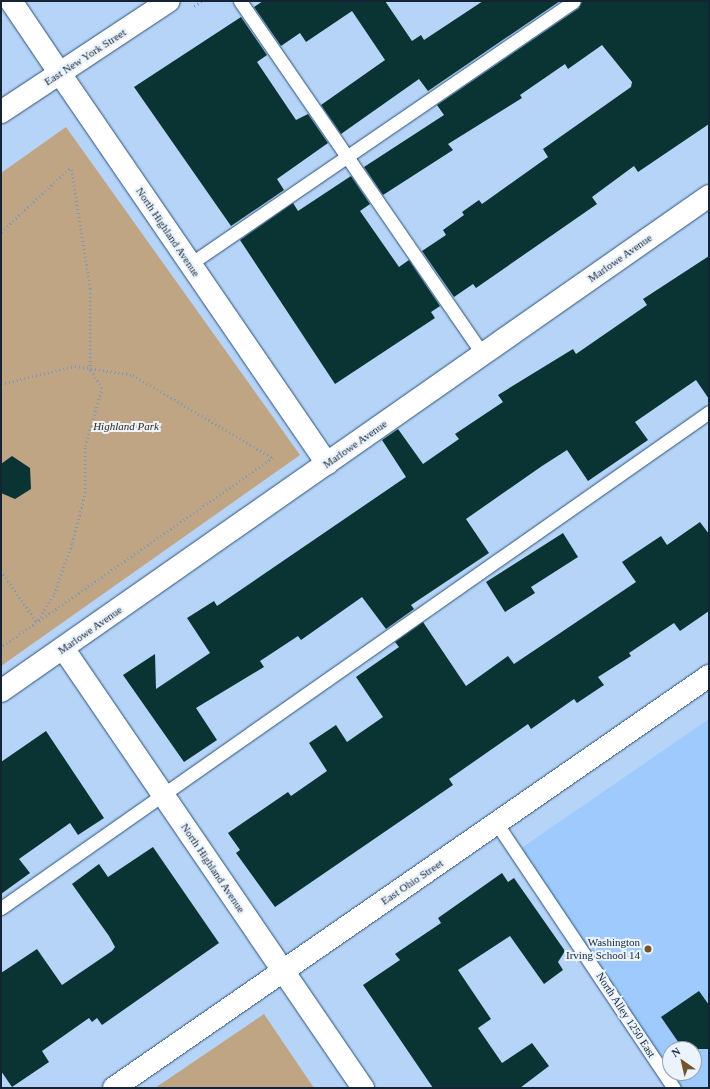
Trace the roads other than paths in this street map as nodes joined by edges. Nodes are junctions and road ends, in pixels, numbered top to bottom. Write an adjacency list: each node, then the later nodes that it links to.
1 (11, 1): 5 (street, North Highland Avenue)
2 (169, 1): 5 (street, East New York Street)
3 (240, 1): 7 (lane)
4 (574, 1): 7 (lane)
5 (61, 75): 6 (street, East New York Street); 9 (street, North Highland Avenue)
6 (1, 112)
7 (350, 157): 9 (lane); 10 (lane)
8 (709, 196): 10 (street, Marlowe Avenue)
9 (190, 264): 12 (street, North Highland Avenue)
10 (483, 354): 12 (street, Marlowe Avenue)
11 (709, 412): 16 (lane)
12 (327, 464): 13 (street, Marlowe Avenue)
13 (63, 648): 15 (street, Marlowe Avenue); 16 (street, North Highland Avenue)
14 (709, 676): 17 (street, East Ohio Street)
15 (1, 692)
16 (163, 794): 18 (lane); 19 (street, North Highland Avenue)
17 (497, 824): 19 (street, East Ohio Street); 22 (lane, North Alley 1250 East)
18 (1, 908)
19 (283, 970): 20 (street, East Ohio Street); 21 (street, North Highland Avenue)
20 (114, 1088)
21 (363, 1088)
22 (674, 1088)

